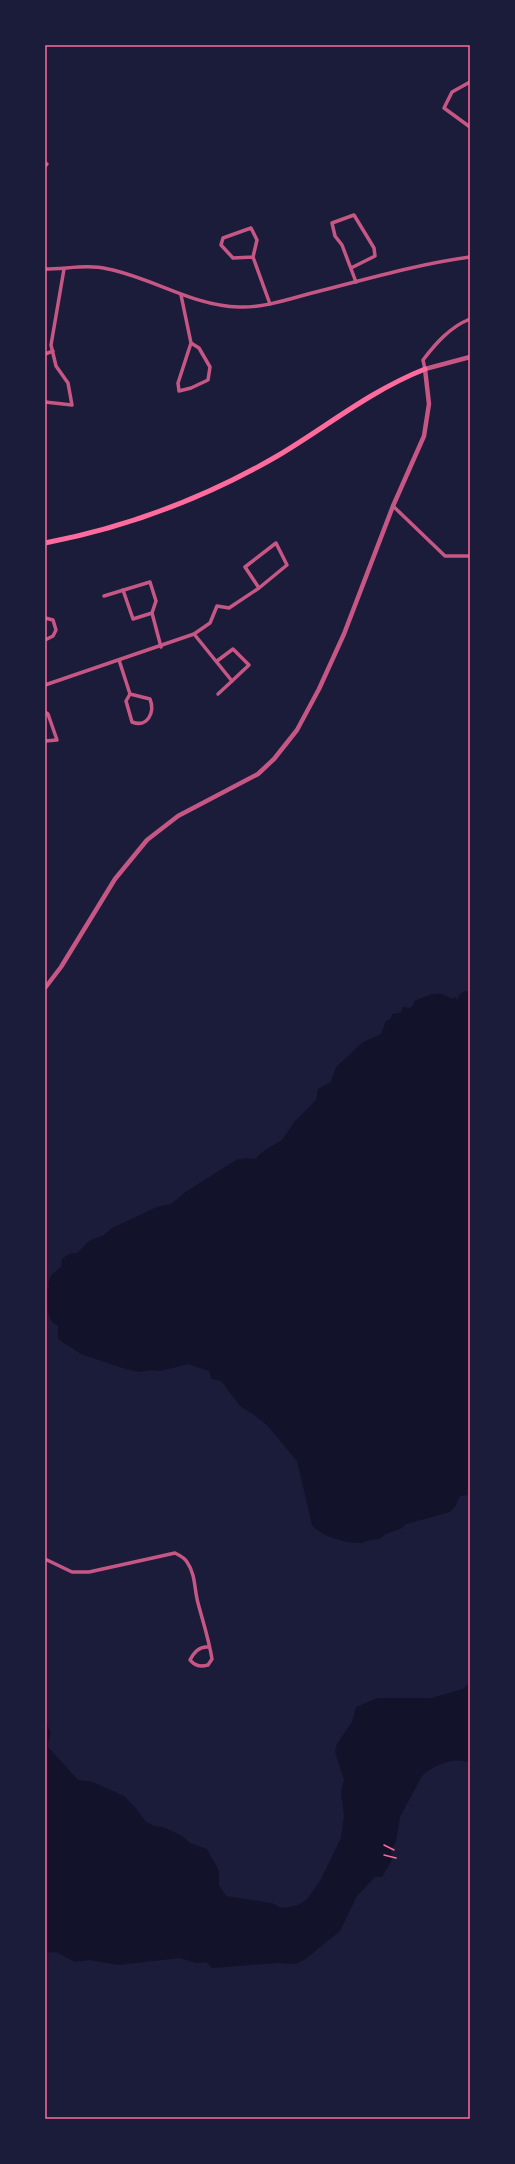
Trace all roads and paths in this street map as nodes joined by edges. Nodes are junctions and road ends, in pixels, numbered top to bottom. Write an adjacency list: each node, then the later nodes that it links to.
1 (470, 82): 2 (street)
2 (470, 127)
3 (253, 257): 3 (street); 10 (street)
4 (470, 257): 8 (street)
5 (351, 268): 5 (street); 8 (street)
6 (45, 269): 7 (street)
7 (64, 269): 9 (street); 13 (street)
8 (356, 282): 10 (street)
9 (181, 295): 10 (street); 12 (street)
10 (270, 304)
11 (470, 318): 16 (street)
12 (191, 343): 12 (street)
13 (53, 351): 14 (street); 17 (street)
14 (45, 354)
15 (470, 357): 16 (street)
16 (425, 369): 18 (street); 19 (main road)
17 (45, 402)
18 (393, 506): 20 (street); 37 (street)
19 (45, 542)
20 (470, 556)
21 (259, 588): 21 (street); 26 (street)
22 (123, 590): 23 (street); 24 (street); 24 (street)
23 (104, 596)
24 (152, 613): 28 (street)
25 (45, 618): 27 (street)
26 (194, 634): 28 (street); 30 (street)
27 (45, 640)
28 (161, 647): 29 (street)
29 (119, 660): 32 (street); 33 (street)
30 (217, 661): 31 (street); 31 (street)
31 (232, 681): 34 (street)
32 (45, 685)
33 (130, 694): 33 (street)
34 (218, 694)
35 (45, 712): 36 (street)
36 (45, 741)
37 (45, 988)
38 (45, 1559): 39 (street)
39 (208, 1647): 39 (street)
40 (384, 1845): 41 (path)
41 (394, 1850)
42 (384, 1855): 43 (path)
43 (396, 1858)

